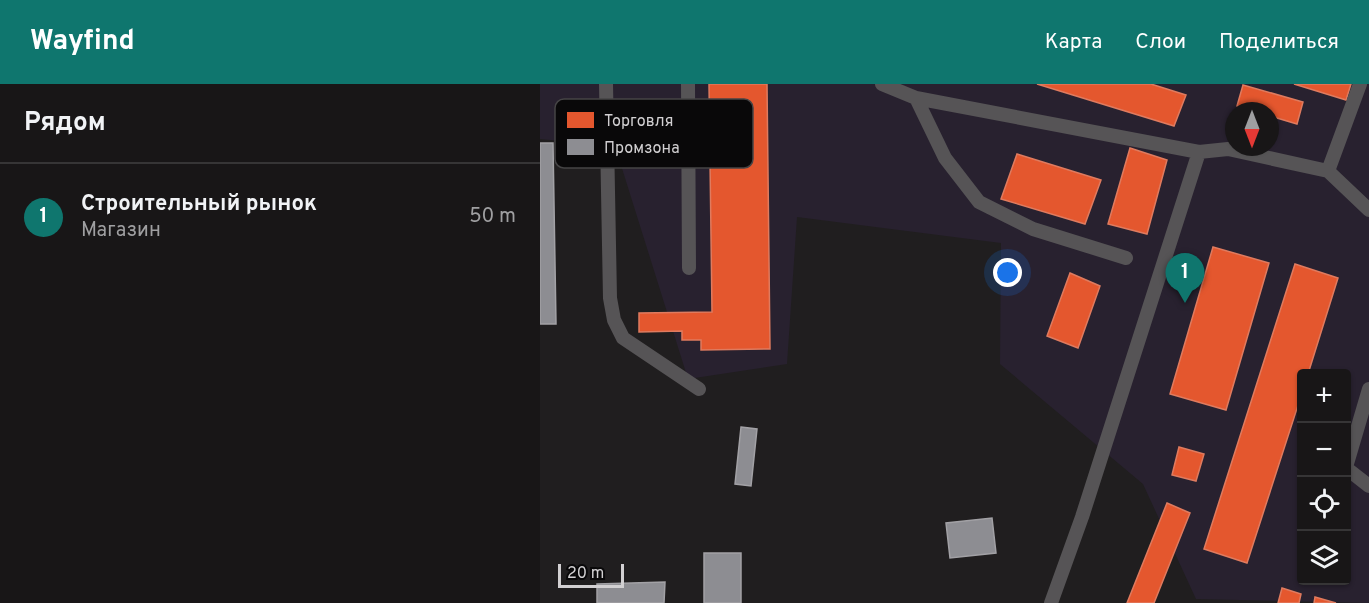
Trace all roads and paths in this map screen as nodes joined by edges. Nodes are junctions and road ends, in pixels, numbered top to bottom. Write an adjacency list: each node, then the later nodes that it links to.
1 (688, 84): 5 (lane)
2 (882, 84): 4 (lane)
3 (1360, 84): 9 (lane)
4 (916, 98): 6 (lane); 11 (lane)
5 (688, 99)
6 (1199, 152): 9 (lane); 18 (lane)
7 (607, 168): 13 (lane)
8 (689, 168): 12 (lane)
9 (1328, 171): 10 (lane)
10 (1369, 210)
11 (1126, 258)
12 (689, 268)
13 (699, 389)
14 (1369, 389): 15 (lane)
15 (1351, 454)
16 (1351, 471): 17 (lane)
17 (1369, 486)
18 (1051, 603)

